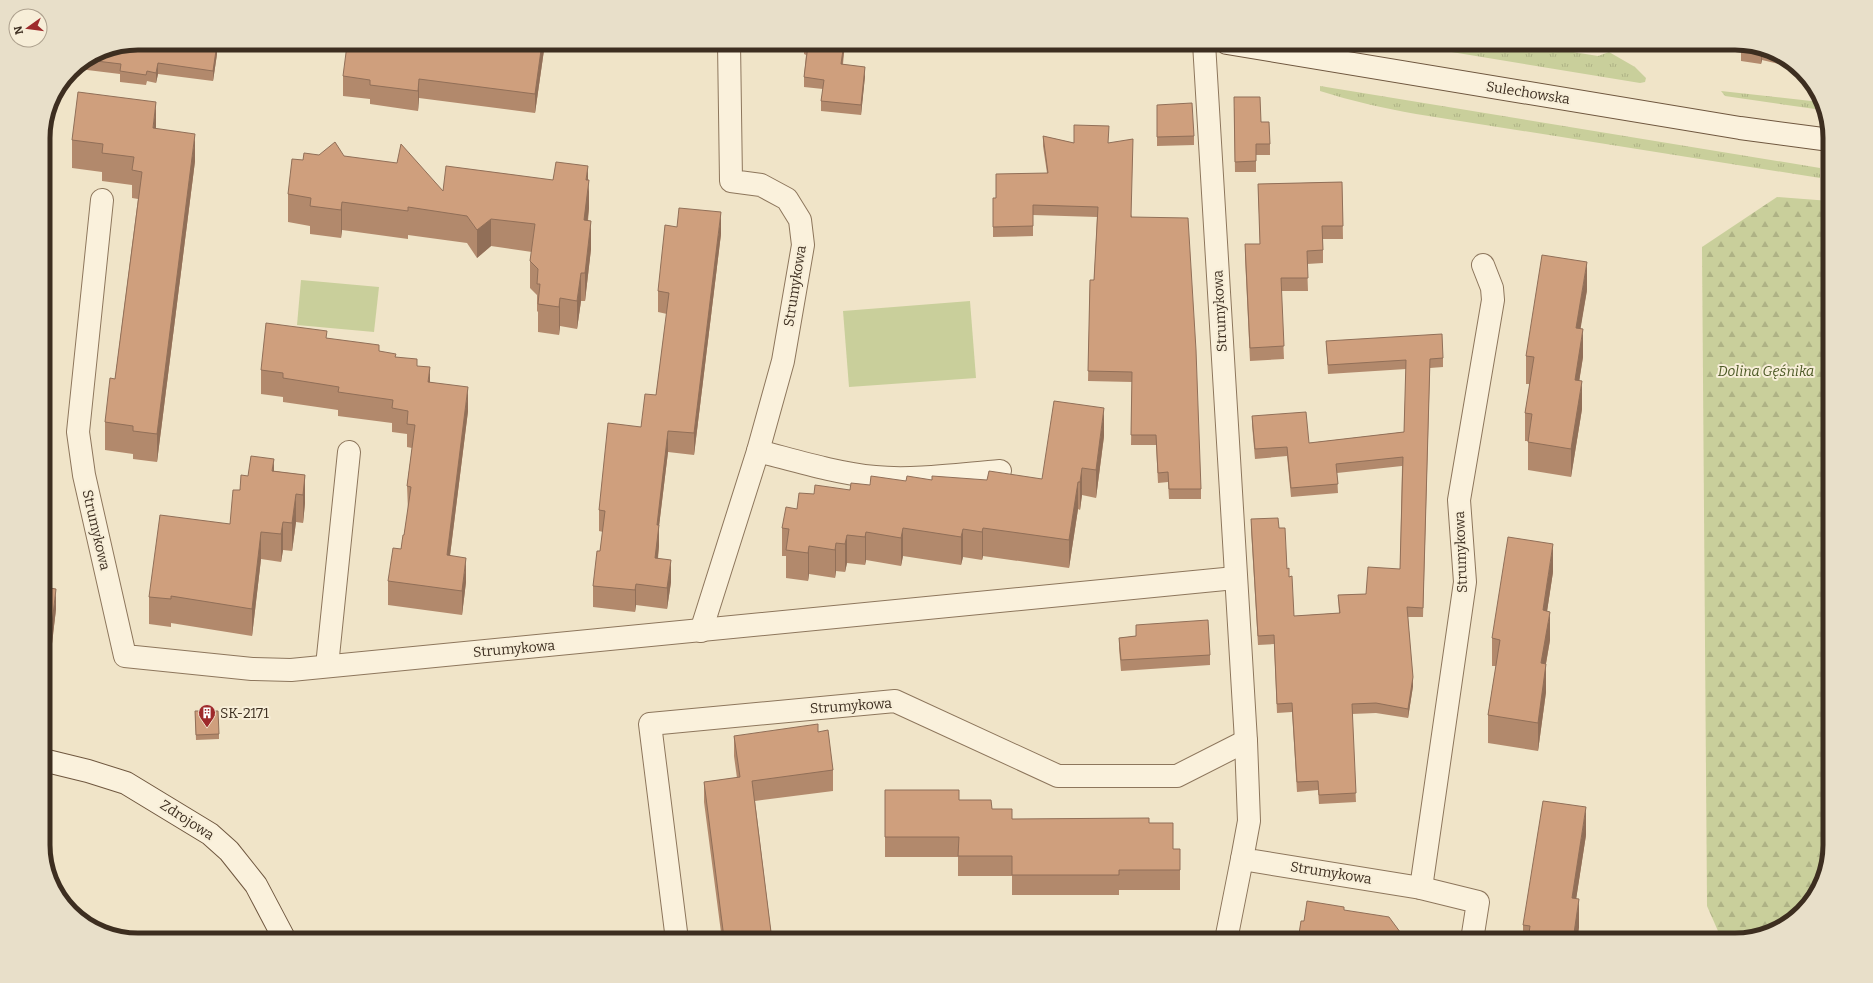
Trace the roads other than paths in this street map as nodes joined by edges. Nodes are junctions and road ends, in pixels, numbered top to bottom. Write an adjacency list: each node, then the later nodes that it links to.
1 (729, 50): 7 (street, Strumykowa)
2 (1204, 50): 10 (street, Strumykowa)
3 (1269, 50): 4 (street, Sulechowska)
4 (1823, 139)
5 (102, 200): 12 (street, Strumykowa)
6 (1483, 265): 16 (street, Strumykowa)
7 (758, 451): 9 (street); 11 (street, Strumykowa)
8 (349, 452): 12 (street)
9 (1000, 470)
10 (1235, 578): 11 (street, Strumykowa); 13 (street, Strumykowa)
11 (701, 631): 12 (street, Strumykowa)
12 (328, 666)
13 (1246, 741): 15 (street, Strumykowa); 18 (street, Strumykowa)
14 (50, 762): 17 (street, Zdrojowa)
15 (1242, 859): 16 (street, Strumykowa); 19 (street, Strumykowa)
16 (1421, 888): 20 (street, Strumykowa)
17 (281, 933)
18 (676, 933)
19 (1227, 933)
20 (1473, 933)

